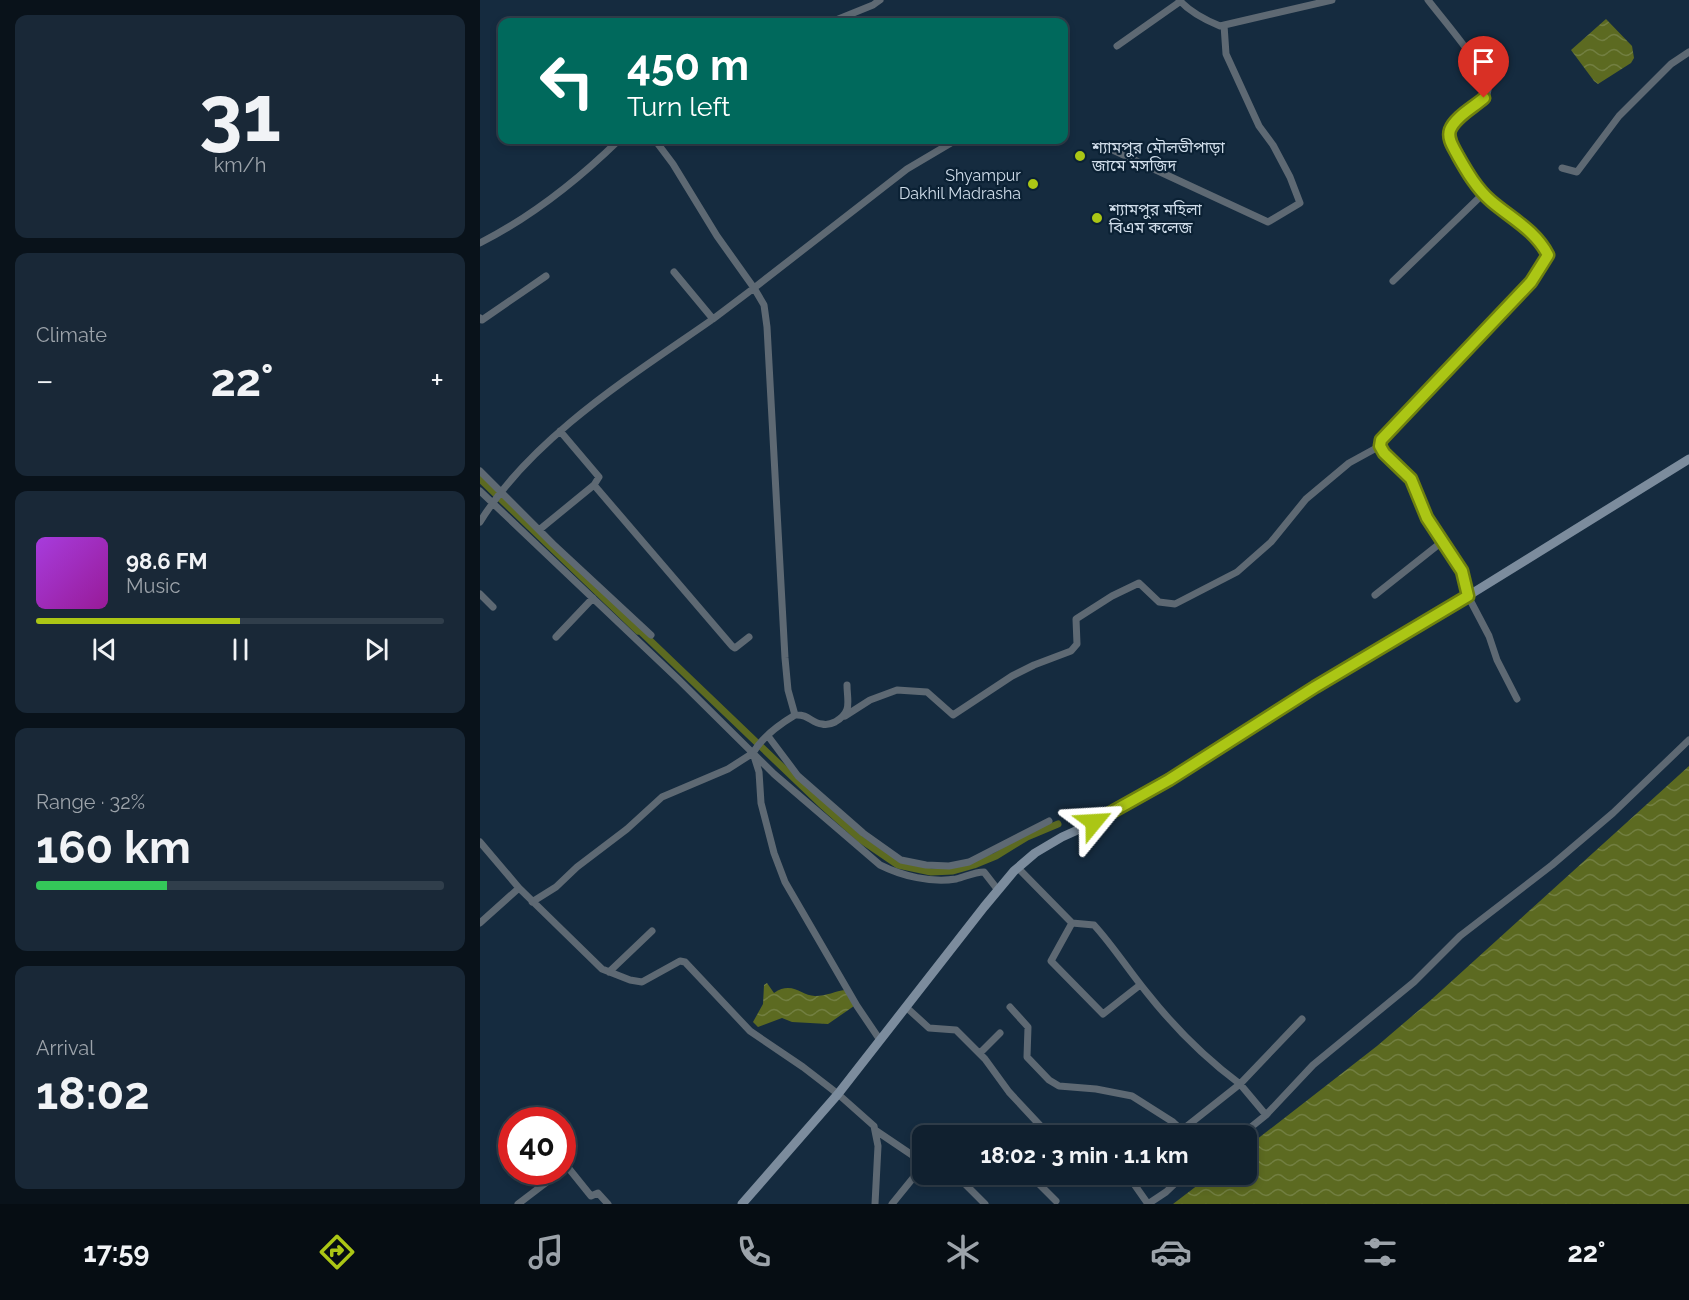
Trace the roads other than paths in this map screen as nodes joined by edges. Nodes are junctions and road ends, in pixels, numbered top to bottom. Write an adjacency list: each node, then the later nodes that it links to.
1 (880, 0): 5 (street)
2 (1332, 0): 6 (street)
3 (1428, 0): 14 (street)
4 (1180, 1): 6 (street); 7 (street)
5 (841, 18)
6 (1224, 26): 12 (street)
7 (1117, 46)
8 (1689, 52): 13 (street)
9 (615, 144): 15 (street)
10 (658, 144): 19 (street)
11 (949, 144): 19 (street)
12 (1102, 145)
13 (1562, 168)
14 (1484, 193): 18 (street); 23 (street)
15 (480, 243)
16 (674, 272): 21 (street)
17 (546, 276): 20 (street)
18 (1393, 281)
19 (754, 288): 21 (street); 43 (street)
20 (480, 318)
21 (713, 319): 22 (street)
22 (560, 431): 26 (street); 27 (street)
23 (1380, 446): 32 (street); 44 (street)
24 (1689, 459): 35 (street)
25 (480, 471): 27 (street)
26 (594, 485): 31 (street); 40 (street)
27 (501, 491): 29 (street); 31 (street)
28 (480, 492): 29 (street)
29 (492, 502): 30 (street); 36 (street)
30 (480, 522)
31 (539, 530): 38 (street)
32 (1443, 541): 34 (street); 35 (street)
33 (480, 594): 37 (street)
34 (1375, 595)
35 (1468, 596): 42 (street); 51 (street)
36 (593, 598): 39 (street); 47 (street)
37 (493, 607)
38 (651, 635)
39 (556, 637)
40 (749, 637)
41 (847, 685): 44 (street)
42 (1517, 699)
43 (795, 715): 44 (street); 45 (street)
44 (845, 716)
45 (766, 738): 47 (street); 49 (street)
46 (1689, 740): 68 (street)
47 (754, 751): 49 (street); 54 (street); 64 (street)
48 (1049, 821): 49 (street)
49 (854, 832): 53 (street)
50 (480, 842): 52 (street)
51 (1017, 868): 53 (street); 56 (street)
52 (519, 888): 54 (street); 55 (street)
53 (998, 890): 60 (street)
54 (532, 902): 58 (street)
55 (480, 923)
56 (1072, 923): 59 (street); 59 (street)
57 (651, 931): 58 (street)
58 (609, 972): 67 (street)
59 (1140, 985): 66 (street)
60 (906, 1007): 64 (street); 65 (street)
61 (1010, 1007): 70 (street)
62 (1302, 1019): 66 (street)
63 (1000, 1033): 65 (street)
64 (880, 1040): 67 (street)
65 (980, 1053): 69 (street)
66 (1240, 1084): 68 (street); 71 (street)
67 (838, 1094): 73 (street); 85 (street)
68 (1266, 1115): 72 (street)
69 (1040, 1125)
70 (1174, 1125)
71 (1194, 1125)
72 (1254, 1125)
73 (875, 1130): 74 (street); 86 (street)
74 (912, 1155)
75 (912, 1179): 87 (street)
76 (576, 1180): 84 (street)
77 (541, 1185): 83 (street)
78 (966, 1185): 88 (street)
79 (1040, 1185): 82 (street)
80 (1135, 1185): 89 (street)
81 (1173, 1185): 89 (street)
82 (1056, 1201)
83 (518, 1204)
84 (607, 1204)
85 (742, 1204)
86 (875, 1204)
87 (892, 1204)
88 (985, 1204)
89 (1148, 1204)

